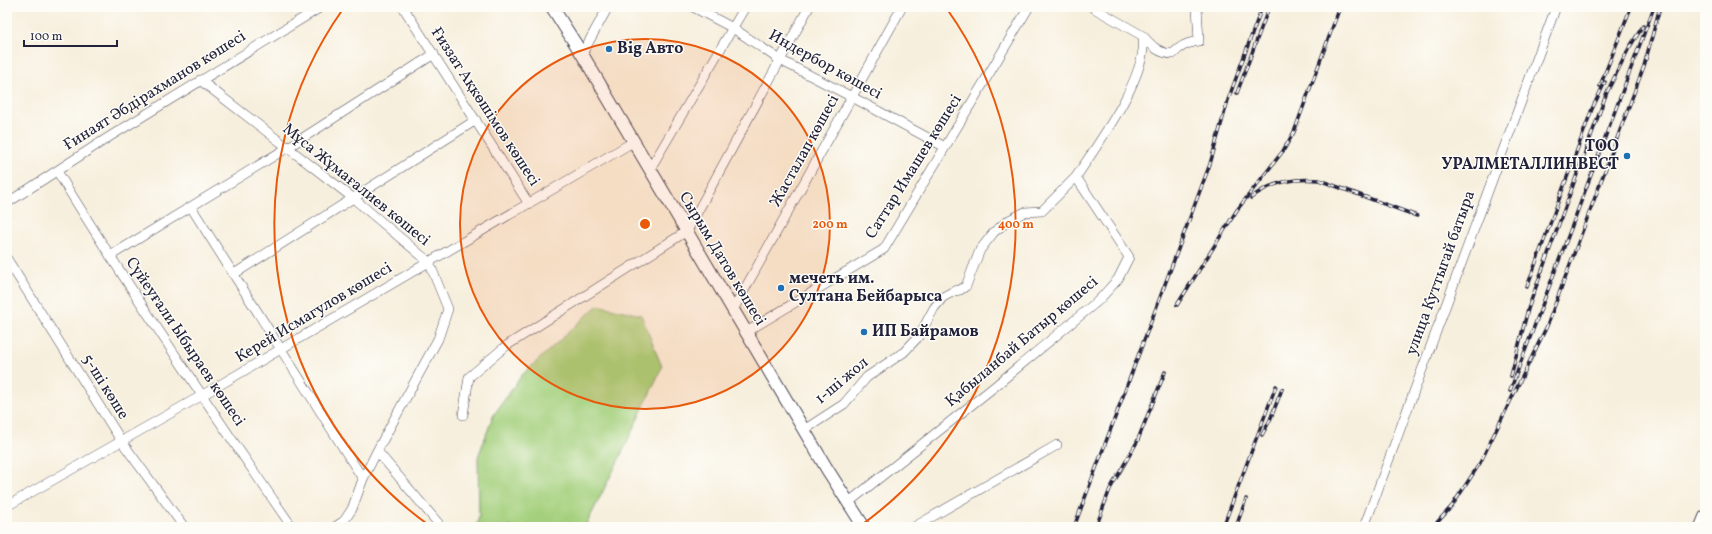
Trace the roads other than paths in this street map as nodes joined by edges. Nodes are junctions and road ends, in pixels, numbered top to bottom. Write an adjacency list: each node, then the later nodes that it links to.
1 (321, 7): 18 (street, Ғинаят Әбдірахманов көшесі)
2 (403, 7): 15 (street, Ғиззат Ақкөшімов көшесi)
3 (552, 7): 16 (main road, Сырым Датов көшесі)
4 (608, 7): 16 (street)
5 (693, 7): 13 (street, Индербор көшесі)
6 (745, 7): 13 (street)
7 (809, 7): 17 (street)
8 (902, 7): 19 (street, Жасталап көшесі)
9 (1029, 7): 22 (street, Саттар Имашев көшесі)
10 (1092, 7): 14 (street)
11 (1197, 7): 14 (street)
12 (1556, 7): 55 (street, улица Куттыгай батыра)
13 (733, 28): 17 (street, Индербор көшесі); 24 (street)
14 (1143, 36): 26 (street)
15 (434, 54): 20 (street, Ғиззат Ақкөшімов көшесi); 23 (street)
16 (582, 54): 21 (main road, Сырым Датов көшесі)
17 (780, 60): 19 (street, Индербор көшесі); 31 (street)
18 (200, 80): 23 (street, Мұса Жұмағалиев көшесі); 25 (street, Ғинаят Әбдірахманов көшесі)
19 (852, 97): 22 (street, Индербор көшесі); 36 (street, Жасталап көшесі)
20 (476, 120): 27 (street); 29 (street, Ғиззат Ақкөшімов көшесi)
21 (633, 142): 24 (main road, Сырым Датов көшесі); 29 (street, Керей Исмагулов көшесі)
22 (945, 147): 37 (street, Саттар Имашев көшесі)
23 (287, 148): 27 (street, Мұса Жұмағалиев көшесі); 30 (street)
24 (650, 169): 31 (main road, Сырым Датов көшесі)
25 (57, 170): 28 (street, Ғинаят Әбдірахманов көшесі); 32 (street, Сүйеуғали Ыбыраев көшесi)
26 (1076, 177): 41 (street, 1-ші жол); 46 (street, Қабыланбай Батыр көшесі)
27 (353, 198): 34 (street, Мұса Жұмағалиев көшесі); 35 (street)
28 (7, 203)
29 (529, 204): 34 (street, Керей Исмагулов көшесі)
30 (191, 208): 32 (street); 35 (street)
31 (687, 231): 36 (main road, Сырым Датов көшесі); 40 (street)
32 (110, 256): 39 (street, Сүйеуғали Ыбыраев көшесi)
33 (7, 259): 42 (street, 5-шi көше)
34 (429, 262): 38 (street, Керей Исмагулов көшесі); 44 (street, Мұса Жұмағалиев көшесі)
35 (234, 274): 38 (street)
36 (733, 310): 37 (main road, Сырым Датов көшесі)
37 (746, 332): 41 (main road, Сырым Датов көшесі)
38 (281, 349): 39 (street, Керей Исмагулов көшесі); 45 (street)
39 (202, 396): 42 (street, Керей Исмагулов көшесі); 51 (street, Сүйеуғали Ыбыраев көшесi)
40 (463, 414)
41 (804, 430): 46 (main road, Сырым Датов көшесі)
42 (122, 442): 47 (street, Керей Исмагулов көшесі); 50 (street, 5-шi көше)
43 (1057, 445): 54 (street)
44 (377, 451): 45 (street, Мұса Жұмағалиев көшесі); 49 (street)
45 (363, 479): 52 (street, Мұса Жұмағалиев көшесі)
46 (849, 502): 53 (main road, Сырым Датов көшесі)
47 (7, 506)
48 (1705, 517): 56 (main road)
49 (438, 523)
50 (184, 527)
51 (292, 527)
52 (335, 527)
53 (864, 527)
54 (914, 527)
55 (1364, 527)
56 (1701, 527)

